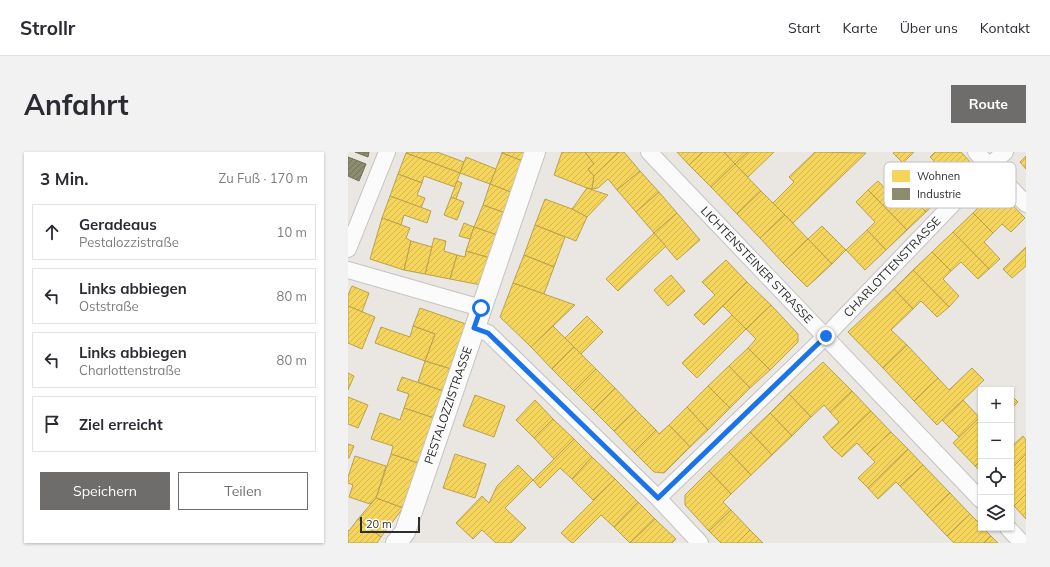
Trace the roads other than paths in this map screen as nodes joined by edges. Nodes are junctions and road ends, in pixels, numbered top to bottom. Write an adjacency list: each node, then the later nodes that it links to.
1 (387, 152): 11 (street)
2 (535, 152): 13 (street, PESTALOZZISTRASSE)
3 (649, 152): 15 (street, LICHTENSTEINER STRASSE)
4 (976, 152): 6 (street)
5 (1005, 152): 7 (street, CHARLOTTENSTRASSE)
6 (985, 162)
7 (994, 162)
8 (1016, 194): 9 (street)
9 (1026, 204)
10 (949, 208): 15 (street, CHARLOTTENSTRASSE)
11 (348, 249)
12 (348, 270): 13 (street)
13 (481, 308): 14 (street, PESTALOZZISTRASSE)
14 (474, 328): 17 (street); 19 (street, PESTALOZZISTRASSE)
15 (826, 336): 16 (street, LICHTENSTEINER STRASSE); 17 (street, CHARLOTTENSTRASSE)
16 (978, 497)
17 (658, 498): 20 (street)
18 (1011, 531): 21 (street)
19 (396, 543)
20 (700, 543)
21 (1022, 543)

